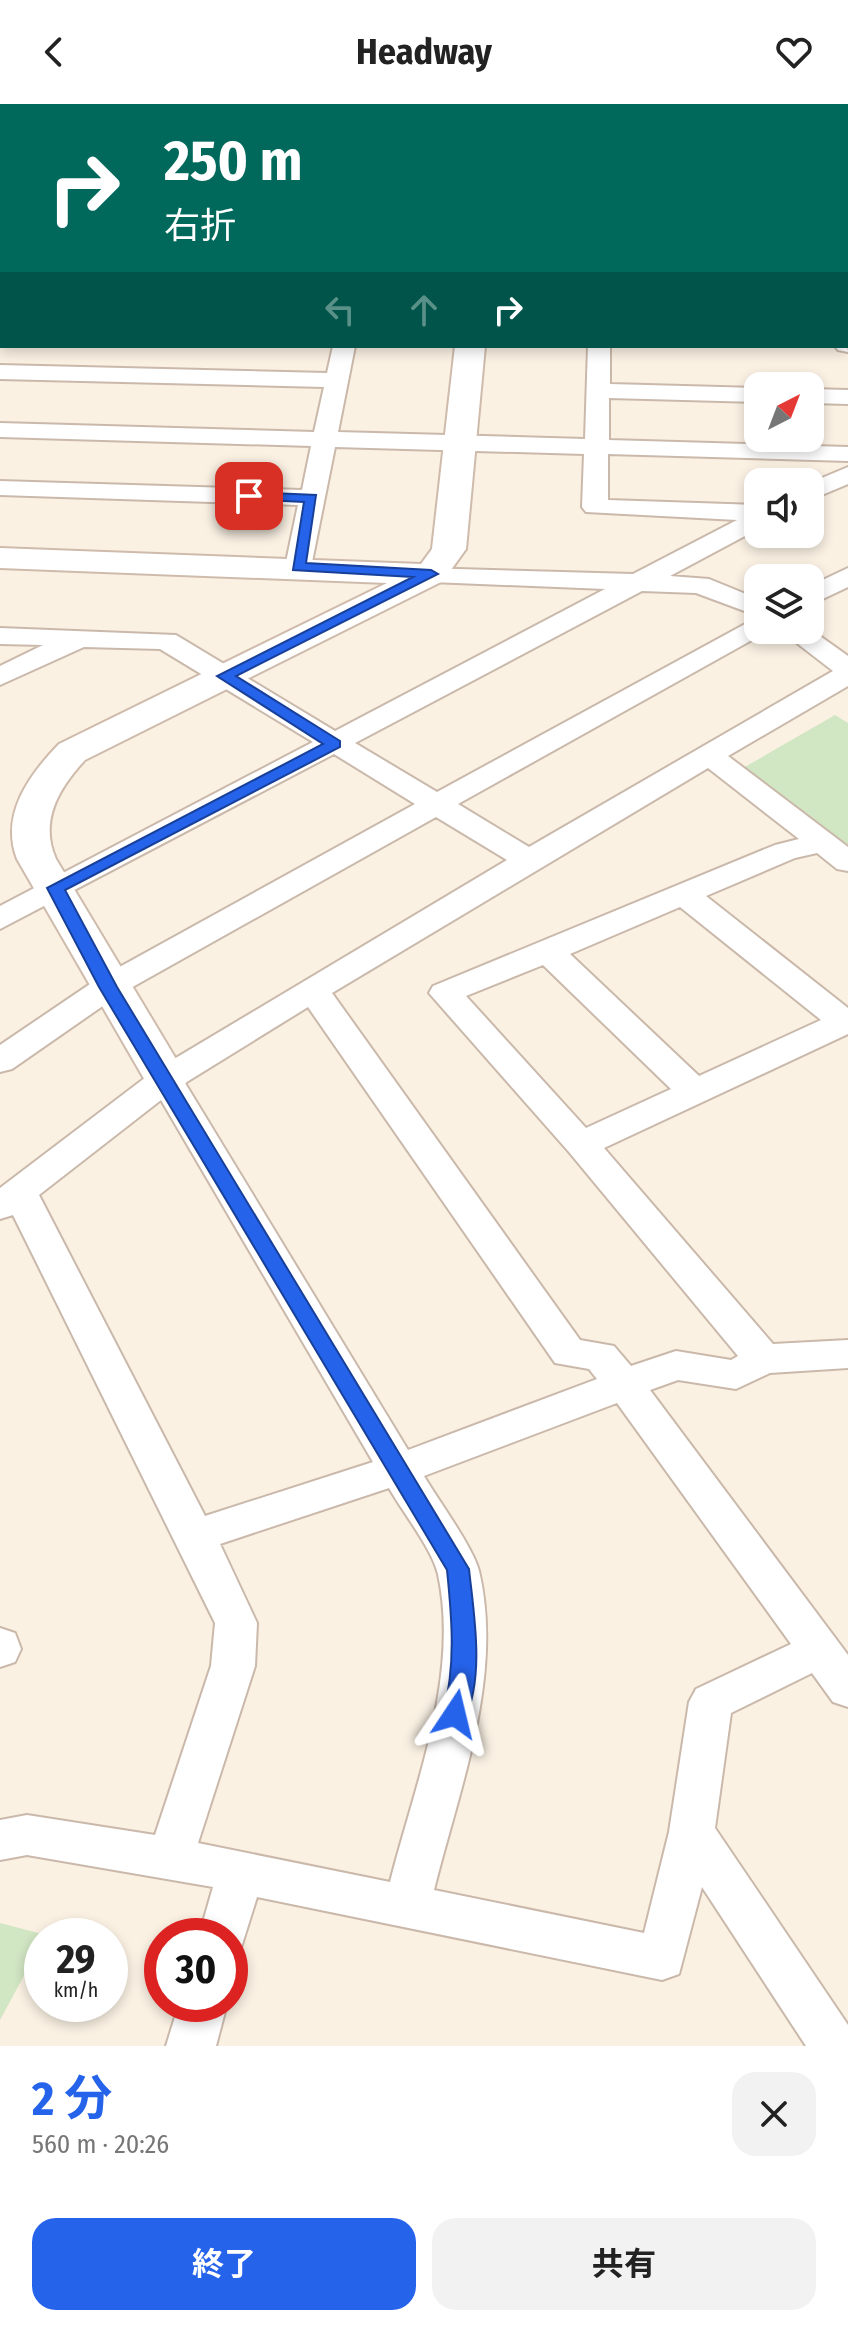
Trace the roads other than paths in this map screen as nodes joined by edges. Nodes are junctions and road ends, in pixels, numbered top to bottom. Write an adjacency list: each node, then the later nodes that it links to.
1 (343, 348): 5 (street)
2 (470, 348): 12 (street)
3 (599, 348): 6 (street)
4 (0, 372): 5 (street)
5 (335, 380): 11 (street)
6 (598, 391): 7 (street); 13 (street)
7 (744, 395)
8 (824, 396): 9 (street)
9 (848, 397)
10 (0, 430): 11 (street)
11 (327, 438): 12 (street); 18 (street)
12 (460, 441): 13 (street); 23 (street)
13 (596, 446): 14 (street); 19 (street)
14 (848, 454)
15 (848, 474): 16 (street)
16 (824, 486)
17 (0, 488): 18 (street)
18 (311, 498): 22 (street)
19 (744, 515)
20 (744, 524): 25 (street)
21 (0, 558): 22 (street)
22 (298, 567): 23 (street)
23 (431, 574): 25 (street); 33 (street)
24 (848, 576): 26 (street)
25 (646, 581): 27 (street); 35 (street)
26 (824, 589)
27 (744, 602)
28 (744, 633): 37 (street)
29 (0, 636): 30 (street)
30 (78, 639): 33 (street); 34 (street)
31 (812, 644): 32 (street)
32 (848, 671): 36 (street)
33 (225, 676): 35 (street); 41 (street)
34 (0, 677)
35 (334, 744): 37 (street); 41 (street)
36 (709, 755): 38 (street); 39 (street)
37 (436, 804): 39 (street); 45 (street)
38 (822, 843): 40 (street); 42 (street)
39 (529, 860): 46 (street)
40 (848, 862)
41 (55, 888): 43 (street); 45 (street)
42 (684, 894): 44 (street); 47 (street)
43 (0, 919)
44 (548, 951): 50 (street); 51 (street)
45 (108, 987): 48 (street); 49 (street)
46 (313, 990): 49 (street); 55 (street)
47 (846, 1021): 50 (street)
48 (0, 1061)
49 (166, 1079): 52 (street); 56 (street)
50 (693, 1090): 51 (street)
51 (581, 1144): 54 (street)
52 (9, 1198): 57 (street)
53 (848, 1354): 54 (street)
54 (763, 1359): 55 (street)
55 (625, 1385): 56 (street); 58 (street)
56 (399, 1469): 57 (street); 64 (street)
57 (195, 1536): 62 (street)
58 (819, 1650): 59 (street); 60 (street)
59 (848, 1689)
60 (692, 1832): 64 (street); 68 (street)
61 (0, 1840): 62 (street)
62 (170, 1858): 63 (street)
63 (240, 1874): 64 (street); 65 (street)
64 (407, 1907)
65 (228, 1918)
66 (198, 2022): 67 (street)
67 (191, 2046)
68 (834, 2046)

